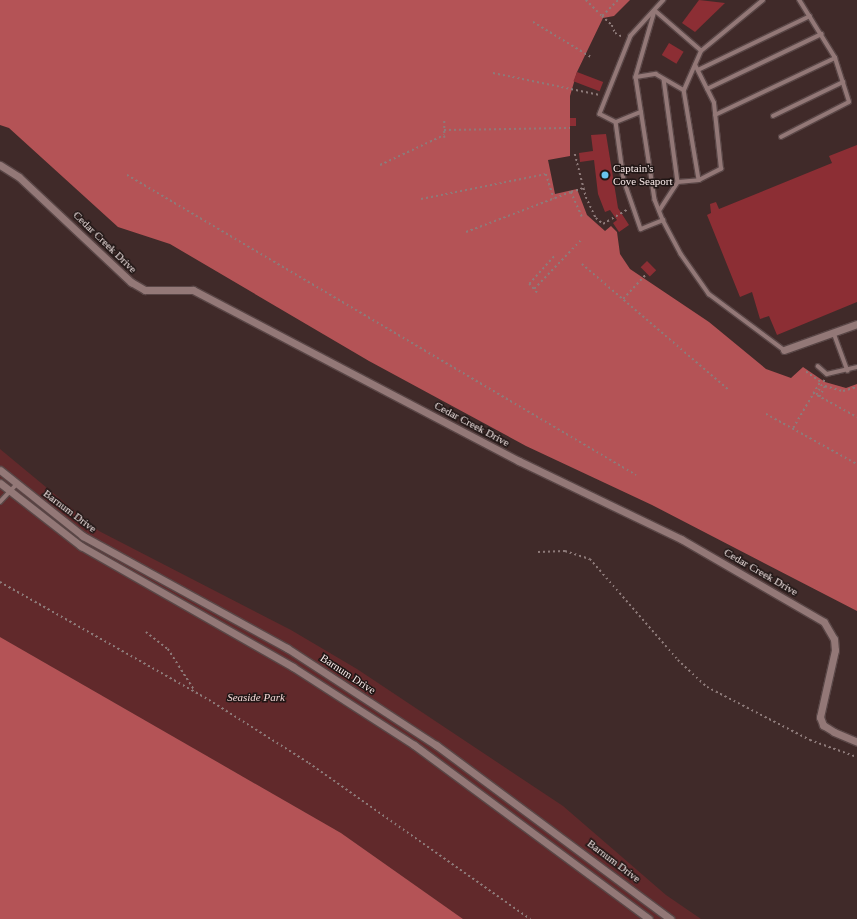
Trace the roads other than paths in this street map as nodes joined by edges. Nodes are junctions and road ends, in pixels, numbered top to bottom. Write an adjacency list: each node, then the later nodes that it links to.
1 (664, 0): 4 (lane)
2 (763, 0): 7 (lane)
3 (799, 0): 5 (lane)
4 (655, 10): 7 (lane); 11 (lane); 19 (lane)
5 (810, 16): 6 (lane); 10 (lane)
6 (822, 34): 8 (lane); 14 (lane)
7 (701, 51): 9 (lane)
8 (835, 58): 13 (lane); 17 (lane)
9 (695, 65): 10 (lane); 15 (lane)
10 (698, 70): 14 (lane)
11 (636, 77): 12 (lane); 16 (lane)
12 (664, 79): 15 (lane); 23 (lane)
13 (843, 82): 18 (lane); 20 (lane)
14 (707, 89): 17 (lane)
15 (684, 90): 22 (lane)
16 (642, 112): 19 (lane); 24 (lane)
17 (715, 115): 22 (lane)
18 (773, 116)
19 (616, 122): 25 (lane)
20 (781, 137)
21 (0, 165): 37 (street, Cedar Creek Drive)
22 (699, 180): 23 (lane)
23 (678, 182): 24 (lane)
24 (659, 210): 25 (lane)
25 (663, 220): 28 (lane)
26 (857, 324): 27 (street)
27 (834, 334): 28 (street); 31 (lane)
28 (784, 350)
29 (818, 366): 31 (lane)
30 (857, 368): 31 (lane)
31 (848, 371)
32 (0, 470): 34 (street, Barnum Drive)
33 (0, 483): 35 (street, Barnum Drive)
34 (16, 484): 35 (lane); 39 (street, Barnum Drive)
35 (10, 492): 36 (lane); 38 (street, Barnum Drive)
36 (0, 502)
37 (857, 742)
38 (649, 919)
39 (670, 919)

